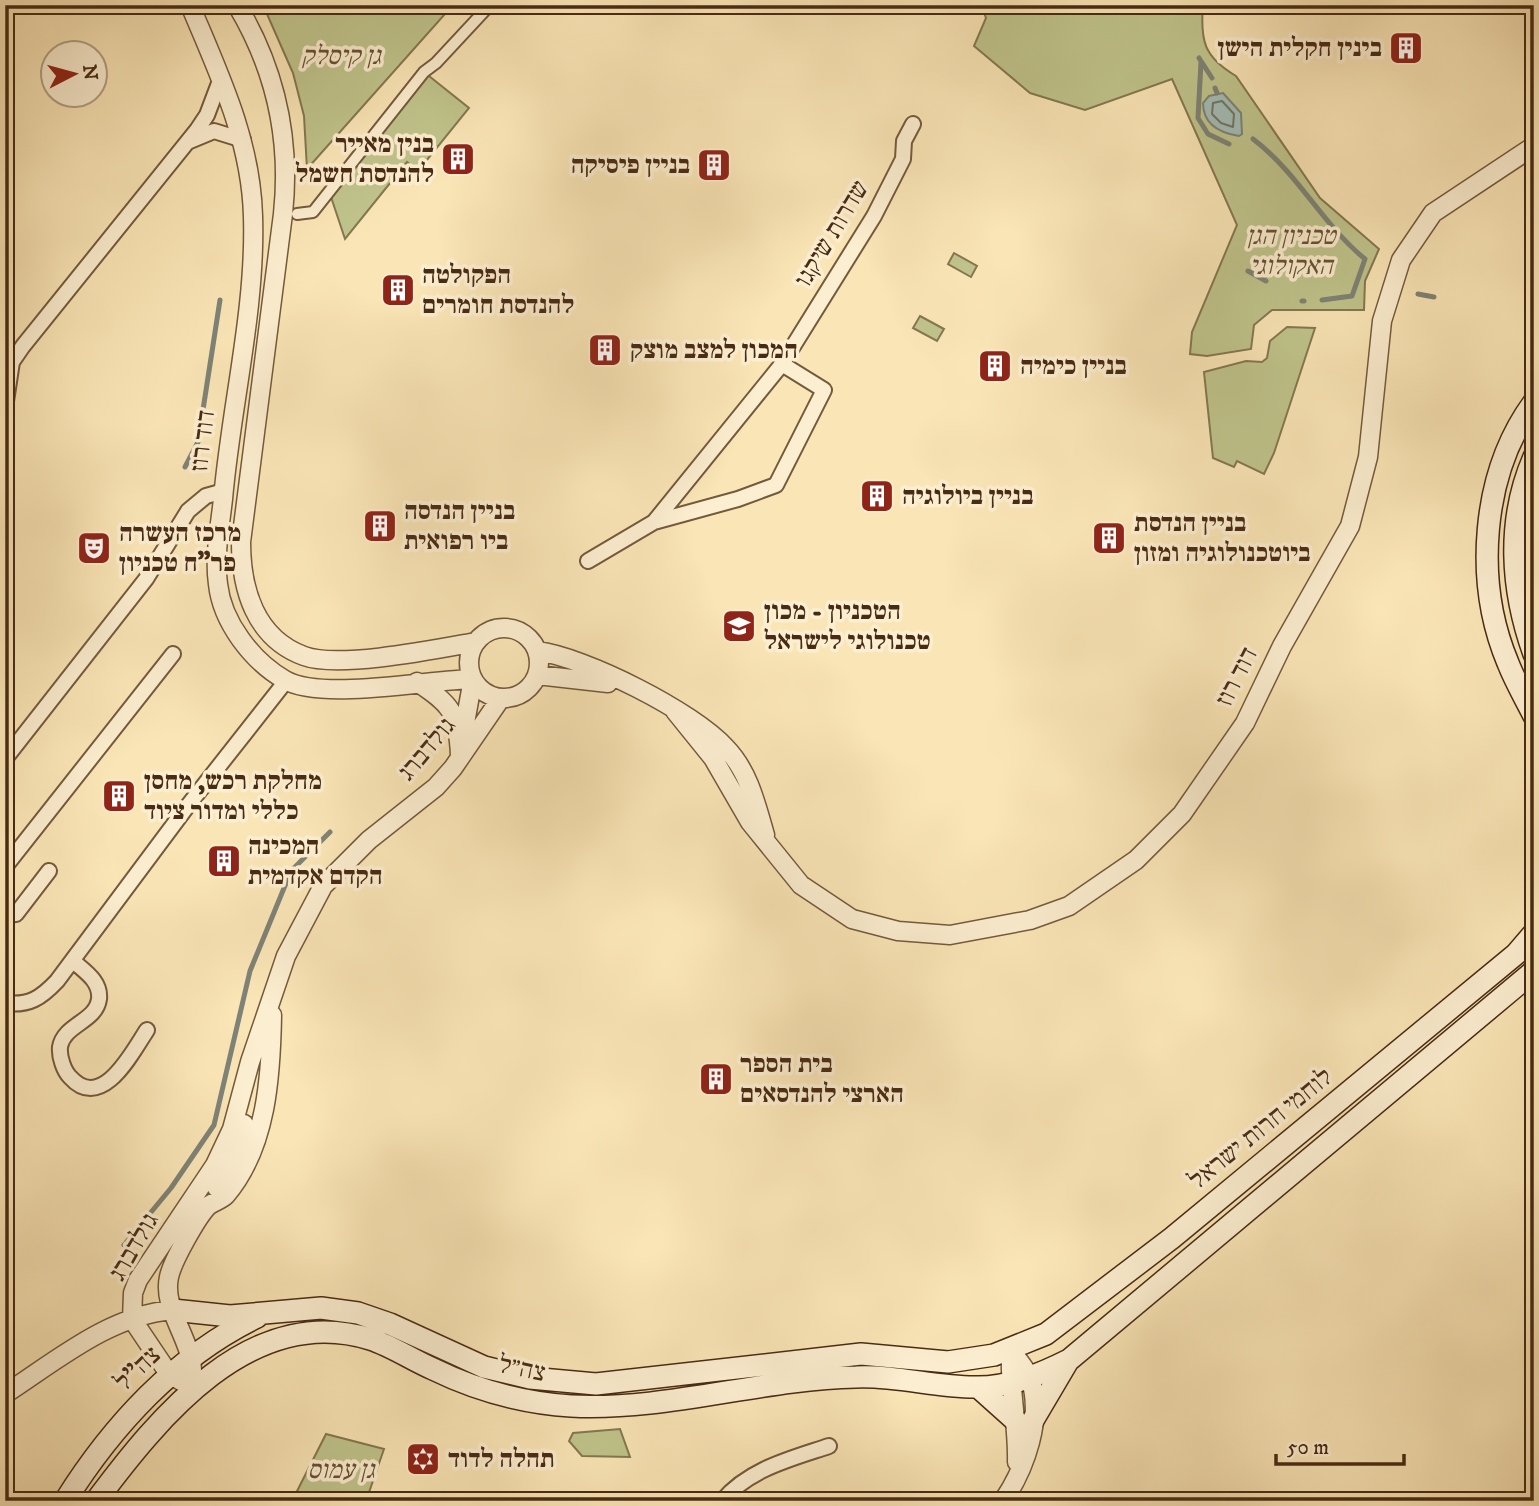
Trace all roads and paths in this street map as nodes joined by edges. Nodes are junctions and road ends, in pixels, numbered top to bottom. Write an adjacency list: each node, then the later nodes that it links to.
1 (190, 5): 4 (street, דוד רוז)
2 (237, 5): 17 (street, דוד רוז)
3 (490, 5): 9 (street)
4 (220, 78): 6 (street, דוד רוז); 8 (street)
5 (913, 124): 10 (street, שדרות שיקגו)
6 (243, 140): 8 (street); 14 (street, דוד רוז)
7 (1534, 146): 25 (street, דוד רוז)
8 (180, 148): 12 (street)
9 (297, 214)
10 (782, 364): 15 (street, שדרות שיקגו); 15 (street)
11 (1534, 402): 27 (main road)
12 (5, 408)
13 (1534, 457): 20 (main road)
14 (223, 491): 23 (street, דוד רוז); 29 (street)
15 (654, 522): 16 (street)
16 (588, 561)
17 (476, 642): 18 (street); 22 (street)
18 (537, 651): 21 (street); 25 (street, דוד רוז)
19 (173, 654): 30 (street)
20 (1534, 654)
21 (537, 676): 25 (street, דוד רוז); 26 (street)
22 (473, 679): 24 (street, דוד רוז); 26 (street); 28 (street)
23 (286, 681): 24 (street, דוד רוז); 34 (street)
24 (417, 681): 28 (street)
25 (628, 687)
26 (501, 698): 28 (street, גולדברג)
27 (1534, 716)
28 (460, 755): 36 (street, גולדברג)
29 (5, 759)
30 (5, 867)
31 (49, 871): 32 (street)
32 (5, 915)
33 (1534, 933): 42 (main road, לוחמי חרות ישראל)
34 (72, 961): 37 (street); 38 (street)
35 (1534, 971): 44 (main road, לוחמי חרות ישראל)
36 (272, 998): 39 (street, גולדברג); 41 (street, גולדברג)
37 (5, 1003)
38 (147, 1030)
39 (173, 1310): 40 (main road); 41 (street); 43 (street, גולדברג)
40 (279, 1311): 42 (main road, צה״ל); 43 (main road, צה"ל)
41 (132, 1319): 45 (street, גולדברג); 49 (street)
42 (1012, 1350): 46 (street)
43 (192, 1358): 45 (main road, צה"ל); 48 (street, גולדברג)
44 (1069, 1360): 46 (main road, לוחמי חרות ישראל); 50 (main road)
45 (169, 1374): 48 (street, גולדברג); 52 (main road, צה"ל)
46 (1020, 1380): 47 (main road, צה״ל); 50 (street)
47 (978, 1387): 48 (main road, צה״ל); 50 (main road)
48 (193, 1388): 53 (main road, צה״ל)
49 (5, 1394)
50 (1024, 1422): 55 (street)
51 (829, 1446): 54 (street)
52 (65, 1501)
53 (96, 1501)
54 (722, 1501)
55 (1003, 1501)

